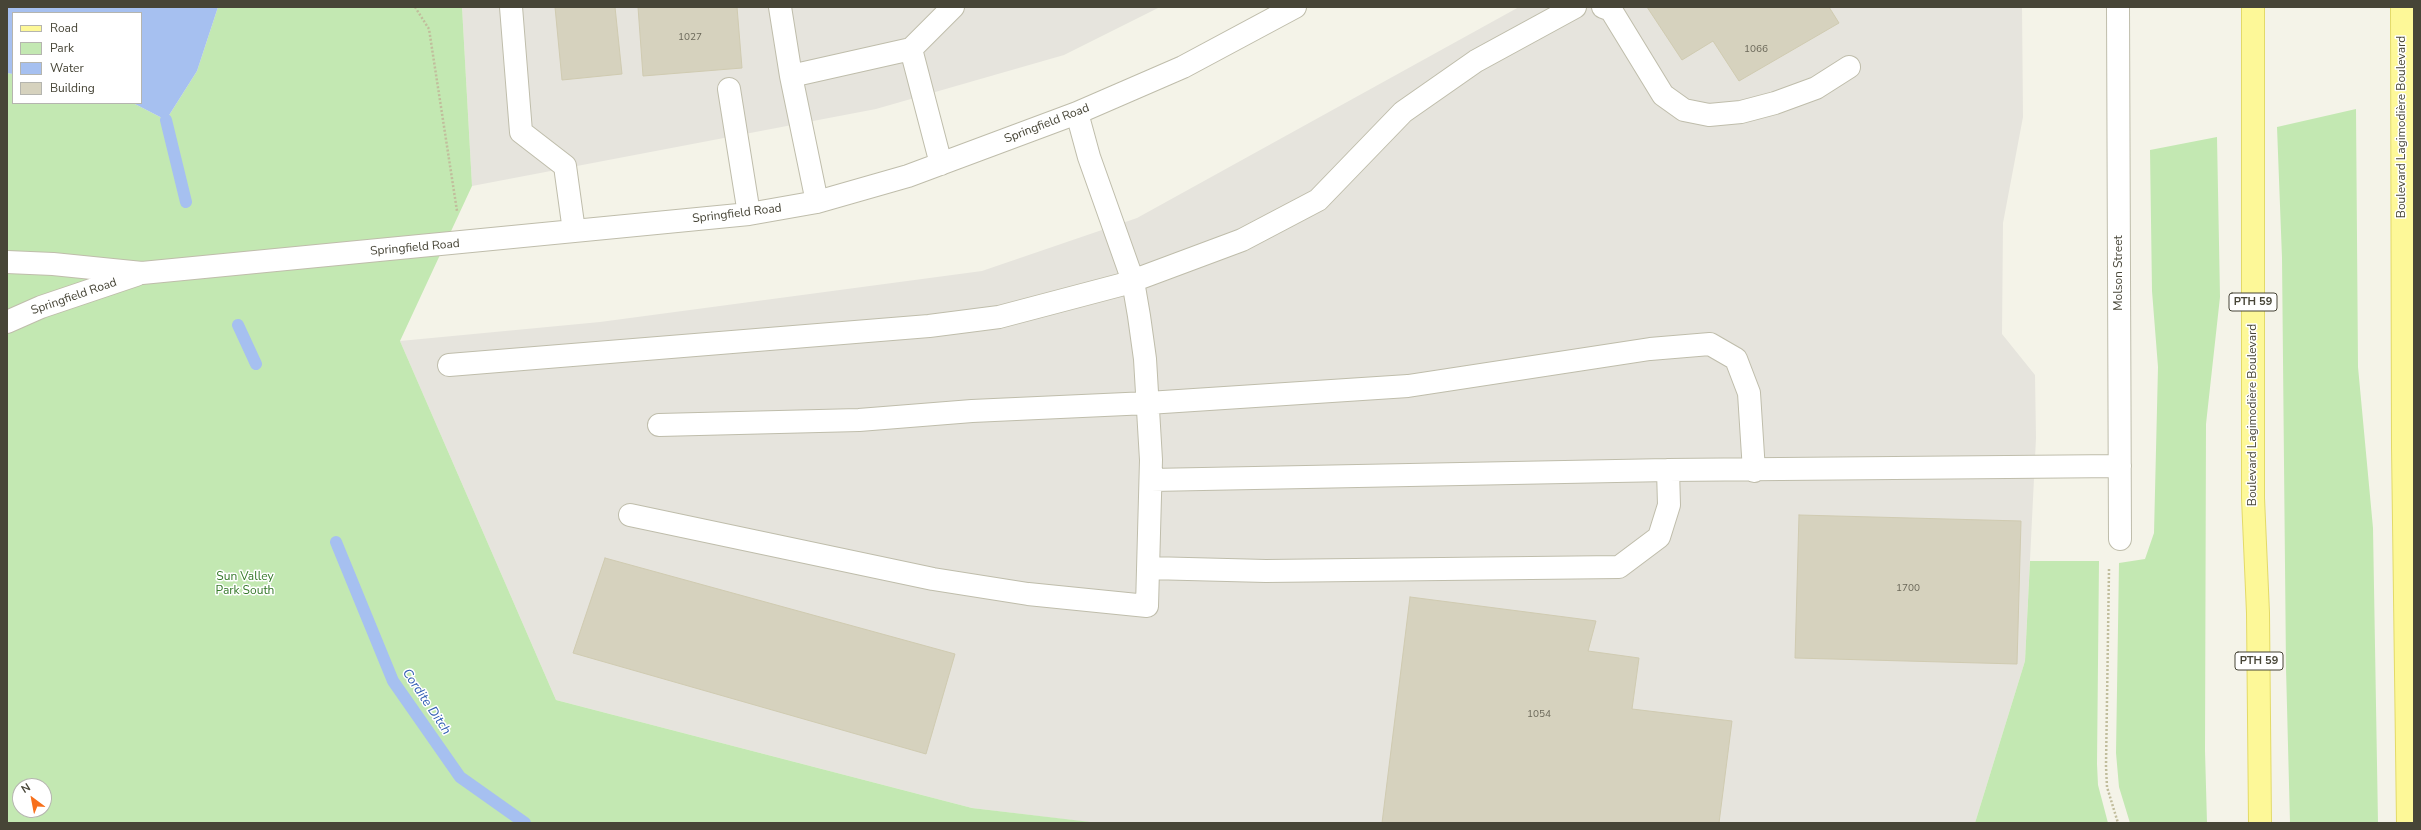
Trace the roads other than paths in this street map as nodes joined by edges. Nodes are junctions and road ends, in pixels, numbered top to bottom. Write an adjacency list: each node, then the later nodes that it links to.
1 (511, 7): 18 (street)
2 (780, 7): 12 (street)
3 (954, 7): 10 (street)
4 (1295, 7): 14 (street, Springfield Road)
5 (1575, 7): 21 (street)
6 (1603, 7): 11 (street)
7 (2118, 7): 26 (street, Molson Street)
8 (2253, 7): 33 (main road, Boulevard Lagimodière Boulevard / PTH 59)
9 (2402, 7): 34 (main road, Boulevard Lagimodière Boulevard)
10 (912, 49): 12 (street); 15 (street)
11 (1849, 67)
12 (791, 76): 16 (street)
13 (729, 90): 17 (street)
14 (1077, 113): 15 (street, Springfield Road); 21 (street)
15 (941, 164): 16 (street, Springfield Road)
16 (817, 202): 17 (street, Springfield Road)
17 (749, 214): 18 (street, Springfield Road)
18 (574, 231): 20 (street, Springfield Road)
19 (7, 262): 20 (street, Springfield Road)
20 (142, 273): 22 (street, Springfield Road)
21 (1133, 281): 23 (street); 24 (street)
22 (7, 322)
23 (449, 365)
24 (1148, 403): 25 (street); 28 (street); 29 (street)
25 (659, 424)
26 (2120, 466): 28 (street); 31 (street, Molson Street)
27 (1668, 470): 28 (street); 29 (street); 32 (street)
28 (1754, 471)
29 (1151, 480): 32 (street)
30 (630, 515): 32 (street)
31 (2120, 539)
32 (1149, 568)
33 (2260, 823)
34 (2408, 823)

